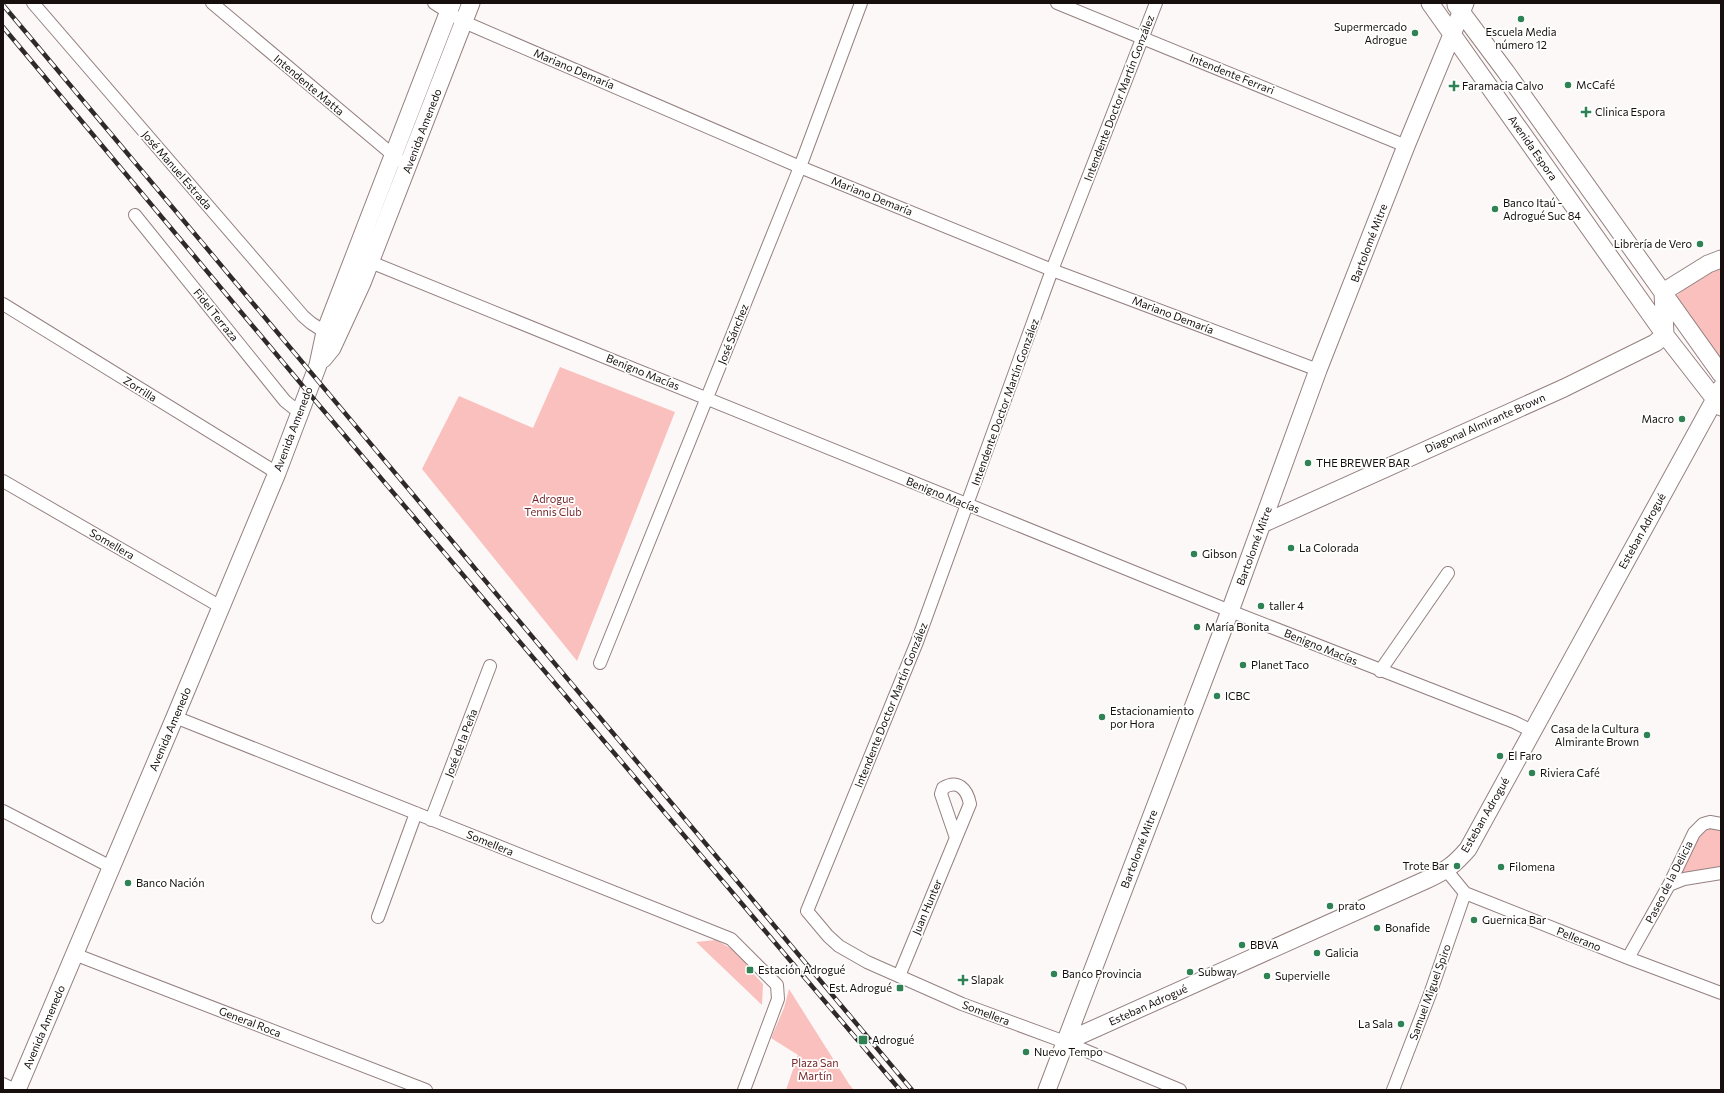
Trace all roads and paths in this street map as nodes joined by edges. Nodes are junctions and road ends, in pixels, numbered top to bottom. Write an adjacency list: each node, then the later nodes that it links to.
1 (33, 3): 25 (street, José Manuel Estrada)
2 (212, 3): 15 (street, Intendente Matta)
3 (434, 3): 10 (street, Mariano Demaría)
4 (471, 3): 11 (street, Avenida Amenedo)
5 (861, 3): 17 (street, José Sánchez)
6 (1057, 3): 13 (street, Intendente Ferrari)
7 (1156, 3): 13 (street, Intendente Doctor Martín González)
8 (1430, 3): 12 (street, Avenida Espora)
9 (1460, 6): 12 (street, Bartolomé Mitre); 23 (street, Avenida Espora)
10 (450, 8): 11 (street, Mariano Demaría); 15 (street, Avenida Amenedo)
11 (464, 22): 16 (street, Avenida Amenedo); 17 (street, Mariano Demaría)
12 (1453, 35): 14 (street, Bartolomé Mitre); 26 (street, Avenida Espora)
13 (1143, 38): 14 (street, Intendente Ferrari); 22 (street, Intendente Doctor Martín González)
14 (1406, 146): 28 (street, Bartolomé Mitre)
15 (393, 155): 16 (street, Intendente Matta); 19 (street, Avenida Amenedo)
16 (407, 167): 21 (street, Avenida Amenedo)
17 (800, 167): 22 (street, Mariano Demaría); 30 (street, José Sánchez)
18 (135, 215): 32 (street, Fidel Terraza)
19 (355, 256): 21 (street, Benigno Macías); 25 (street, Avenida Amenedo)
20 (1721, 259): 23 (street)
21 (371, 262): 27 (street, Avenida Amenedo); 30 (street, Benigno Macías)
22 (1052, 270): 28 (street, Mariano Demaría); 35 (street, Intendente Doctor Martín González)
23 (1663, 292): 26 (street); 29 (street, Avenida Espora)
24 (3, 304): 33 (street, Zorrilla)
25 (325, 332): 27 (street, Avenida Amenedo)
26 (1665, 335): 31 (street, Avenida Espora); 36 (street, Diagonal Almirante Brown)
27 (318, 365): 32 (street, Avenida Amenedo)
28 (1318, 370): 36 (street, Bartolomé Mitre)
29 (1721, 374)
30 (707, 398): 35 (street, Benigno Macías); 40 (street, José Sánchez)
31 (1719, 399): 44 (street, Esteban Adrogué)
32 (300, 413): 33 (street, Avenida Amenedo)
33 (276, 473): 38 (street, Avenida Amenedo)
34 (3, 481): 38 (street, Somellera)
35 (968, 505): 39 (street, Benigno Macías); 55 (street, Intendente Doctor Martín González)
36 (1262, 524): 39 (street, Bartolomé Mitre)
37 (1448, 573): 42 (street)
38 (221, 607): 43 (street, Avenida Amenedo)
39 (1230, 611): 42 (street, Benigno Macías); 61 (street, Bartolomé Mitre)
40 (600, 663)
41 (490, 666): 47 (street, José de la Peña)
42 (1380, 671): 44 (street, Benigno Macías)
43 (175, 717): 46 (street, Somellera); 50 (street, Avenida Amenedo)
44 (1532, 731): 51 (street, Esteban Adrogué)
45 (3, 811): 50 (street)
46 (416, 813): 47 (street, Somellera); 56 (street)
47 (431, 820): 65 (street, Somellera)
48 (1721, 824): 53 (street, Paseo de la Delicia)
49 (956, 838): 59 (street, Juan Hunter)
50 (111, 867): 57 (street, Avenida Amenedo)
51 (1447, 871): 54 (street, Pellerano); 61 (street, Esteban Adrogué)
52 (1721, 873): 53 (street)
53 (1669, 885): 58 (street, Paseo de la Delicia)
54 (1466, 893): 58 (street, Pellerano); 68 (street, Samuel Miguel Spiro)
55 (808, 911): 59 (street, Somellera)
56 (378, 917)
57 (74, 954): 63 (street, Avenida Amenedo); 64 (street, General Roca)
58 (1628, 958): 60 (street, Pellerano)
59 (899, 976): 61 (street, Somellera)
60 (1721, 993)
61 (1065, 1042): 66 (street, Bartolomé Mitre); 67 (street, Somellera)
62 (3, 1084): 63 (street)
63 (16, 1090)
64 (426, 1090)
65 (744, 1090)
66 (1047, 1090)
67 (1180, 1090)
68 (1393, 1090)

